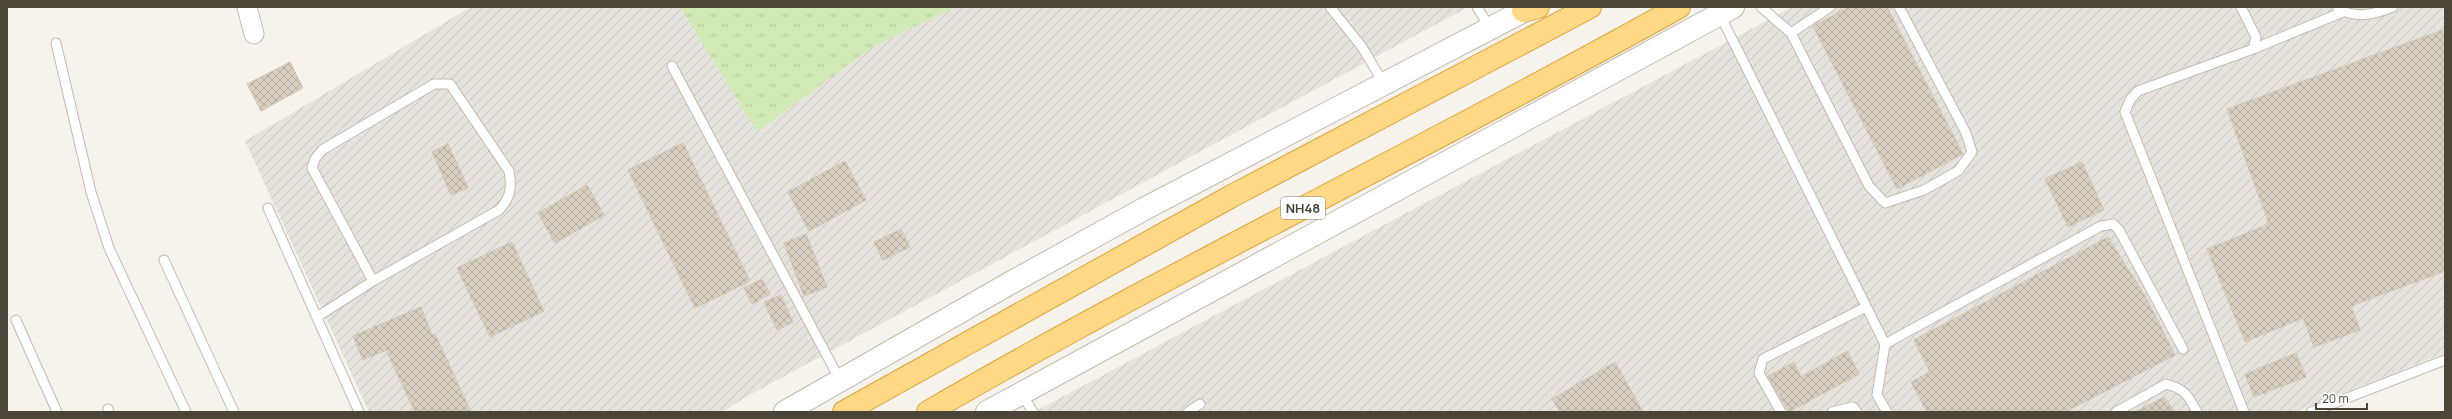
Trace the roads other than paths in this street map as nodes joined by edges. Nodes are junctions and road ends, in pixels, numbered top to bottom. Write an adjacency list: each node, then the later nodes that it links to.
1 (247, 7): 16 (street)
2 (1330, 7): 20 (lane)
3 (1477, 7): 14 (lane)
4 (1590, 7): 38 (highway)
5 (1679, 7): 39 (highway, NH48)
6 (1761, 7): 15 (lane)
7 (1830, 7): 15 (lane)
8 (1900, 7): 15 (lane)
9 (2240, 7): 18 (lane)
10 (2393, 7): 12 (lane)
11 (1530, 8): 14 (street)
12 (2340, 9): 18 (lane)
13 (1726, 11): 24 (lane); 31 (street)
14 (1490, 28): 20 (street)
15 (1791, 33)
16 (254, 34)
17 (56, 43): 34 (lane)
18 (2253, 49): 49 (lane)
19 (672, 66): 30 (lane)
20 (1384, 84): 30 (street)
21 (268, 208): 25 (lane)
22 (164, 260): 35 (lane)
23 (373, 281): 23 (lane); 25 (lane)
24 (1866, 307): 27 (lane); 43 (lane)
25 (317, 317): 36 (lane)
26 (16, 320): 33 (lane)
27 (1885, 344): 28 (lane); 46 (lane)
28 (2183, 349)
29 (2445, 360): 50 (lane)
30 (840, 380): 37 (street)
31 (1021, 393): 40 (street); 41 (lane)
32 (1200, 404): 42 (lane)
33 (57, 412)
34 (186, 412)
35 (234, 412)
36 (359, 412)
37 (785, 412)
38 (844, 412)
39 (928, 412)
40 (987, 412)
41 (1033, 412)
42 (1188, 412)
43 (1781, 412)
44 (1832, 412): 45 (lane)
45 (1857, 412)
46 (1887, 412)
47 (2116, 412): 48 (lane)
48 (2197, 412)
49 (2244, 412)
50 (2311, 412)

